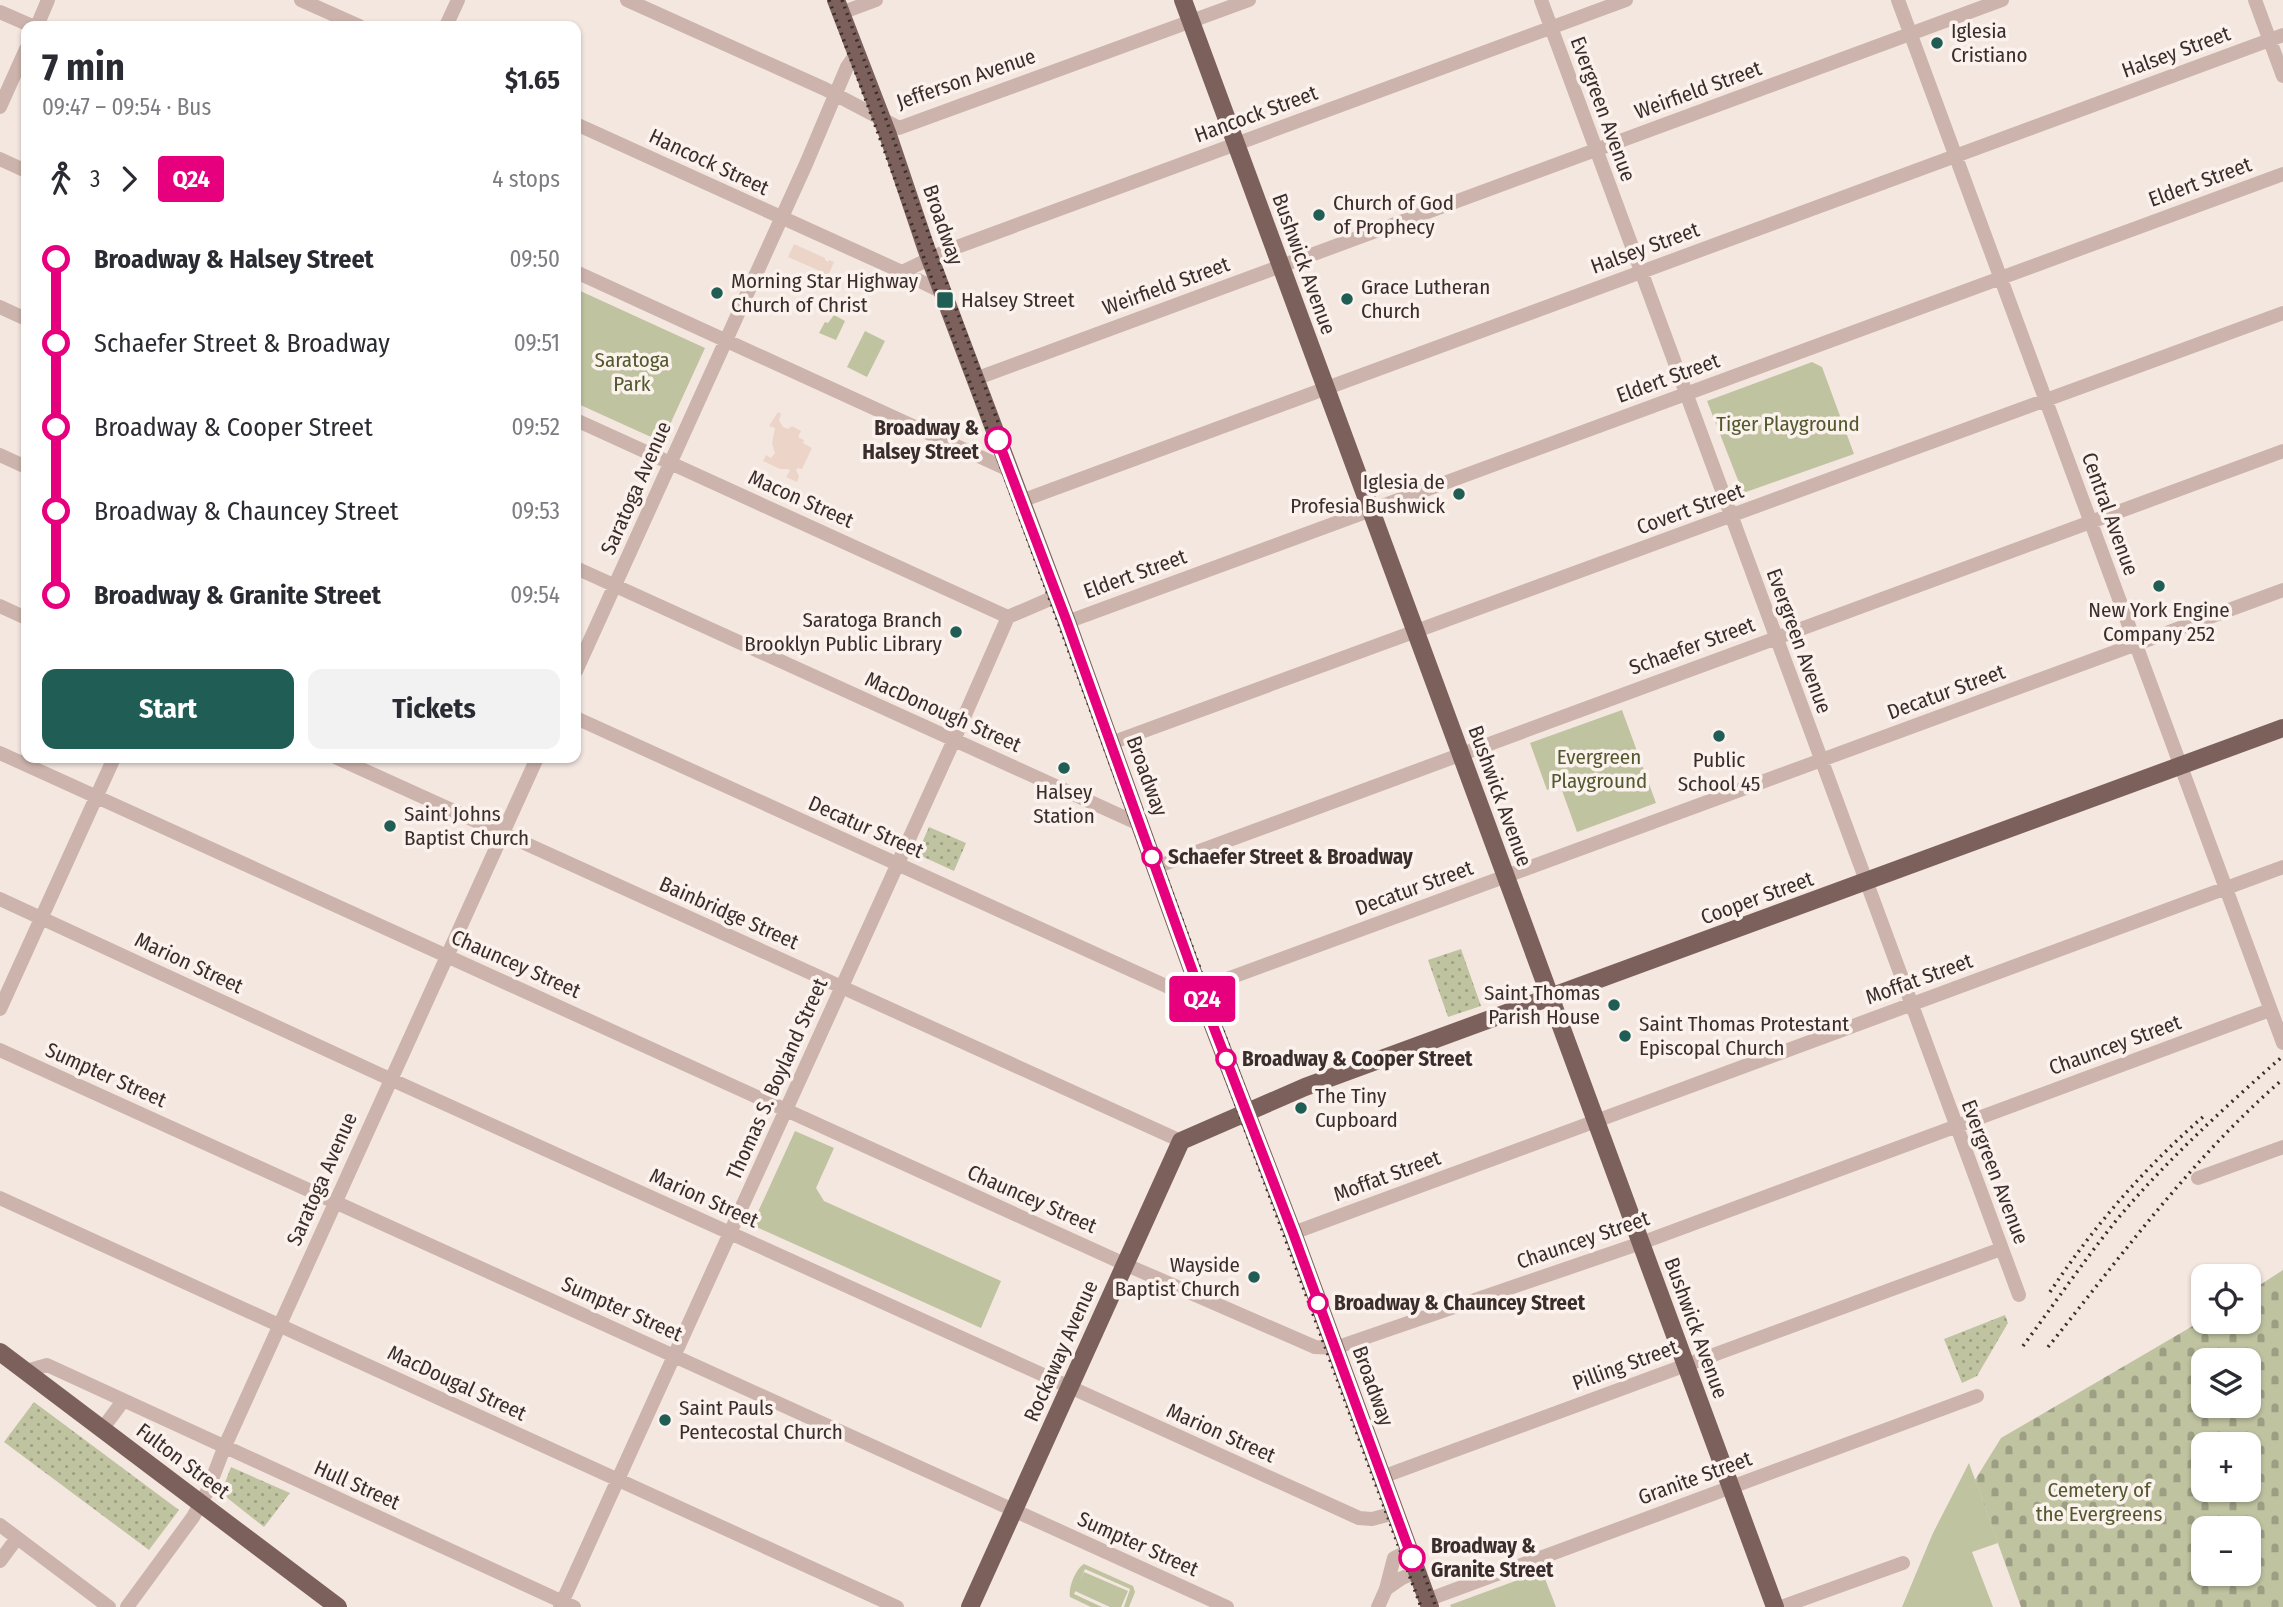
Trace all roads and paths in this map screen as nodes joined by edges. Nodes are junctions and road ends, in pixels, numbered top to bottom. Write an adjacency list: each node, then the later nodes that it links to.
1 (48, 0): 16 (street)
2 (302, 0): 17 (street)
3 (458, 0): 18 (street)
4 (628, 0): 26 (street, Jefferson Avenue)
5 (876, 0): 13 (street)
6 (1183, 0): 19 (main road, Bushwick Avenue)
7 (1249, 0): 19 (street, Jefferson Avenue)
8 (1541, 0): 20 (street, Evergreen Avenue)
9 (1626, 0): 20 (street, Hancock Street)
10 (1898, 0): 21 (street, Central Avenue)
11 (2002, 0): 21 (street, Weirfield Street)
12 (2255, 0): 22 (street)
13 (839, 6): 23 (main road, Broadway)
14 (0, 12): 15 (street)
15 (22, 21)
16 (37, 21)
17 (348, 21)
18 (448, 21)
19 (1191, 22): 28 (street, Jefferson Avenue); 30 (main road, Bushwick Avenue)
20 (1551, 28): 30 (street, Hancock Street); 31 (street, Evergreen Avenue)
21 (1910, 34): 31 (street, Weirfield Street); 32 (street, Central Avenue)
22 (2276, 37): 25 (street); 32 (street, Halsey Street)
23 (856, 54): 26 (street, Saratoga Avenue); 28 (main road, Broadway)
24 (21, 60): 27 (street)
25 (2283, 76)
26 (835, 95): 28 (street, Jefferson Avenue); 36 (street, Saratoga Avenue)
27 (0, 107)
28 (883, 120): 37 (main road, Broadway)
29 (581, 126): 36 (street, Hancock Street)
30 (1236, 143): 37 (street, Hancock Street); 38 (main road, Bushwick Avenue)
31 (1595, 150): 38 (street, Weirfield Street); 40 (street, Evergreen Avenue)
32 (1955, 156): 40 (street, Halsey Street); 42 (street, Central Avenue)
33 (0, 159): 34 (street)
34 (21, 169)
35 (2283, 174): 42 (street, Eldert Street)
36 (782, 218): 39 (street, Hancock Street); 47 (street, Saratoga Avenue)
37 (930, 259): 39 (street, Hancock Street); 43 (main road, Broadway)
38 (1281, 266): 48 (street, Weirfield Street); 49 (main road, Bushwick Avenue)
39 (902, 272): 43 (street, Hancock Street)
40 (1640, 272): 49 (street, Halsey Street); 50 (street, Evergreen Avenue)
41 (581, 274): 47 (street)
42 (2000, 278): 50 (street, Eldert Street); 51 (street, Central Avenue)
43 (944, 293): 48 (main road, Broadway)
44 (0, 307): 46 (street)
45 (2283, 313): 51 (street, Covert Street)
46 (21, 317)
47 (726, 340): 55 (street, Saratoga Avenue); 57 (street)
48 (975, 379): 57 (main road, Broadway)
49 (1326, 388): 58 (street, Halsey Street); 59 (main road, Bushwick Avenue)
50 (1685, 394): 59 (street, Eldert Street); 60 (street, Evergreen Avenue)
51 (2045, 400): 60 (street, Covert Street); 61 (street, Central Avenue)
52 (581, 422): 55 (street, Macon Street)
53 (2283, 451): 61 (street, Schaefer Street)
54 (0, 455): 56 (street)
55 (671, 463): 63 (street, Saratoga Avenue); 68 (street, Macon Street)
56 (21, 465)
57 (1009, 470): 58 (main road, Broadway)
58 (1021, 501): 65 (main road, Broadway)
59 (1371, 510): 69 (street, Eldert Street); 70 (main road, Bushwick Avenue)
60 (1731, 516): 70 (street, Covert Street); 71 (street, Evergreen Avenue)
61 (2090, 522): 71 (street, Schaefer Street); 72 (street, Central Avenue)
62 (581, 570): 63 (street, MacDonough Street)
63 (615, 586): 73 (street, Saratoga Avenue); 76 (street, MacDonough Street)
64 (2283, 590): 72 (street, Decatur Street)
65 (1057, 596): 68 (street); 69 (main road, Broadway)
66 (0, 606): 67 (street)
67 (21, 616)
68 (1008, 617): 76 (street, Thomas S. Boyland Street)
69 (1067, 622): 77 (main road, Broadway)
70 (1416, 632): 77 (street, Covert Street); 79 (main road, Bushwick Avenue)
71 (1776, 638): 79 (street, Schaefer Street); 80 (street, Evergreen Avenue)
72 (2135, 644): 80 (street, Decatur Street); 86 (street, Central Avenue)
73 (581, 660)
74 (581, 720): 90 (street, Decatur Street)
75 (2283, 729): 86 (main road, Cooper Street)
76 (954, 740): 88 (street, MacDonough Street); 90 (street, Thomas S. Boyland Street)
77 (1111, 743): 88 (main road, Broadway)
78 (0, 753): 81 (street, Chauncey Street)
79 (1461, 754): 91 (street, Schaefer Street); 93 (main road, Bushwick Avenue)
80 (1821, 760): 93 (street, Decatur Street); 94 (street, Evergreen Avenue)
81 (21, 763)
82 (22, 763): 87 (street, Chauncey Street)
83 (112, 763): 87 (street)
84 (348, 763): 89 (street, Bainbridge Street)
85 (535, 763): 89 (street, Saratoga Avenue)
86 (2181, 766): 94 (main road, Cooper Street); 95 (street, Central Avenue)
87 (96, 797): 97 (street); 98 (street, Chauncey Street)
88 (1139, 824): 91 (main road, Broadway)
89 (502, 833): 98 (street, Saratoga Avenue); 99 (street, Bainbridge Street)
90 (898, 865): 99 (street, Thomas S. Boyland Street); 100 (street, Decatur Street)
91 (1156, 867): 100 (main road, Broadway)
92 (2283, 867): 95 (street, Moffat Street)
93 (1506, 876): 100 (street, Decatur Street); 101 (main road, Bushwick Avenue)
94 (1865, 882): 101 (main road, Cooper Street); 102 (street, Evergreen Avenue)
95 (2225, 889): 102 (street, Moffat Street); 104 (street, Central Avenue)
96 (0, 899): 97 (street, Marion Street)
97 (41, 918): 103 (street); 107 (street, Marion Street)
98 (446, 956): 107 (street, Saratoga Avenue); 108 (street, Chauncey Street)
99 (842, 987): 108 (street, Thomas S. Boyland Street); 112 (street, Bainbridge Street)
100 (1199, 989): 109 (main road, Broadway)
101 (1551, 999): 109 (main road, Cooper Street); 110 (main road, Bushwick Avenue)
102 (1910, 1004): 110 (street, Moffat Street); 111 (street, Evergreen Avenue)
103 (0, 1009)
104 (2270, 1010): 105 (street, Central Avenue); 111 (street, Chauncey Street)
105 (2283, 1043)
106 (0, 1050): 116 (street, Sumpter Street)
107 (390, 1079): 116 (street, Saratoga Avenue); 117 (street, Marion Street)
108 (786, 1110): 117 (street, Thomas S. Boyland Street); 121 (street, Chauncey Street)
109 (1247, 1112): 112 (main road); 118 (main road, Broadway)
110 (1596, 1121): 118 (street, Moffat Street); 119 (main road, Bushwick Avenue)
111 (1955, 1126): 119 (street, Chauncey Street); 120 (street, Evergreen Avenue)
112 (1181, 1141): 121 (main road, Rockaway Avenue)
113 (2283, 1147): 114 (street)
114 (2198, 1178)
115 (0, 1198): 123 (street, MacDougal Street)
116 (335, 1202): 123 (street, Saratoga Avenue); 126 (street, Sumpter Street)
117 (730, 1233): 126 (street, Thomas S. Boyland Street); 129 (street, Marion Street)
118 (1293, 1233): 124 (main road, Broadway)
119 (1641, 1243): 124 (street, Chauncey Street); 127 (main road, Bushwick Avenue)
120 (2001, 1249): 122 (street, Evergreen Avenue); 127 (street, Pilling Street)
121 (1125, 1264): 124 (street, Chauncey Street); 129 (main road, Rockaway Avenue)
122 (2019, 1295)
123 (279, 1325): 133 (street, Saratoga Avenue); 135 (street, MacDougal Street)
124 (1335, 1348): 134 (main road, Broadway)
125 (0, 1352): 128 (main road, Fulton Street)
126 (675, 1356): 135 (street, Thomas S. Boyland Street); 138 (street, Sumpter Street)
127 (1686, 1365): 134 (street, Pilling Street); 136 (main road, Bushwick Avenue)
128 (26, 1371): 131 (street, Hull Street); 132 (main road, Fulton Street)
129 (1069, 1387): 138 (main road, Rockaway Avenue); 139 (street, Marion Street)
130 (1978, 1396): 136 (street, Granite Street)
131 (123, 1401): 132 (street); 133 (street, Hull Street)
132 (103, 1428): 137 (main road, Fulton Street)
133 (224, 1448): 137 (street, Saratoga Avenue); 148 (street, Hull Street)
134 (1382, 1477): 139 (main road, Broadway)
135 (618, 1480): 148 (street, Thomas S. Boyland Street); 152 (street, MacDougal Street)
136 (1731, 1487): 147 (street, Granite Street); 156 (main road, Bushwick Avenue)
137 (201, 1503): 150 (street, Saratoga Avenue); 151 (main road, Fulton Street)
138 (1013, 1510): 153 (main road, Rockaway Avenue); 154 (street, Sumpter Street)
139 (1395, 1513): 142 (main road, Broadway)
140 (0, 1525): 141 (street)
141 (17, 1538): 143 (street); 149 (street)
142 (1409, 1551): 145 (main road, Broadway); 146 (street)
143 (0, 1561)
144 (1903, 1563): 157 (street)
145 (1417, 1572): 146 (street); 147 (main road, Broadway)
146 (1386, 1589): 155 (street)
147 (1429, 1603)
148 (566, 1605)
149 (109, 1607)
150 (128, 1607)
151 (338, 1607)
152 (897, 1607)
153 (970, 1607)
154 (1227, 1607)
155 (1378, 1607)
156 (1775, 1607)
157 (1781, 1607)

